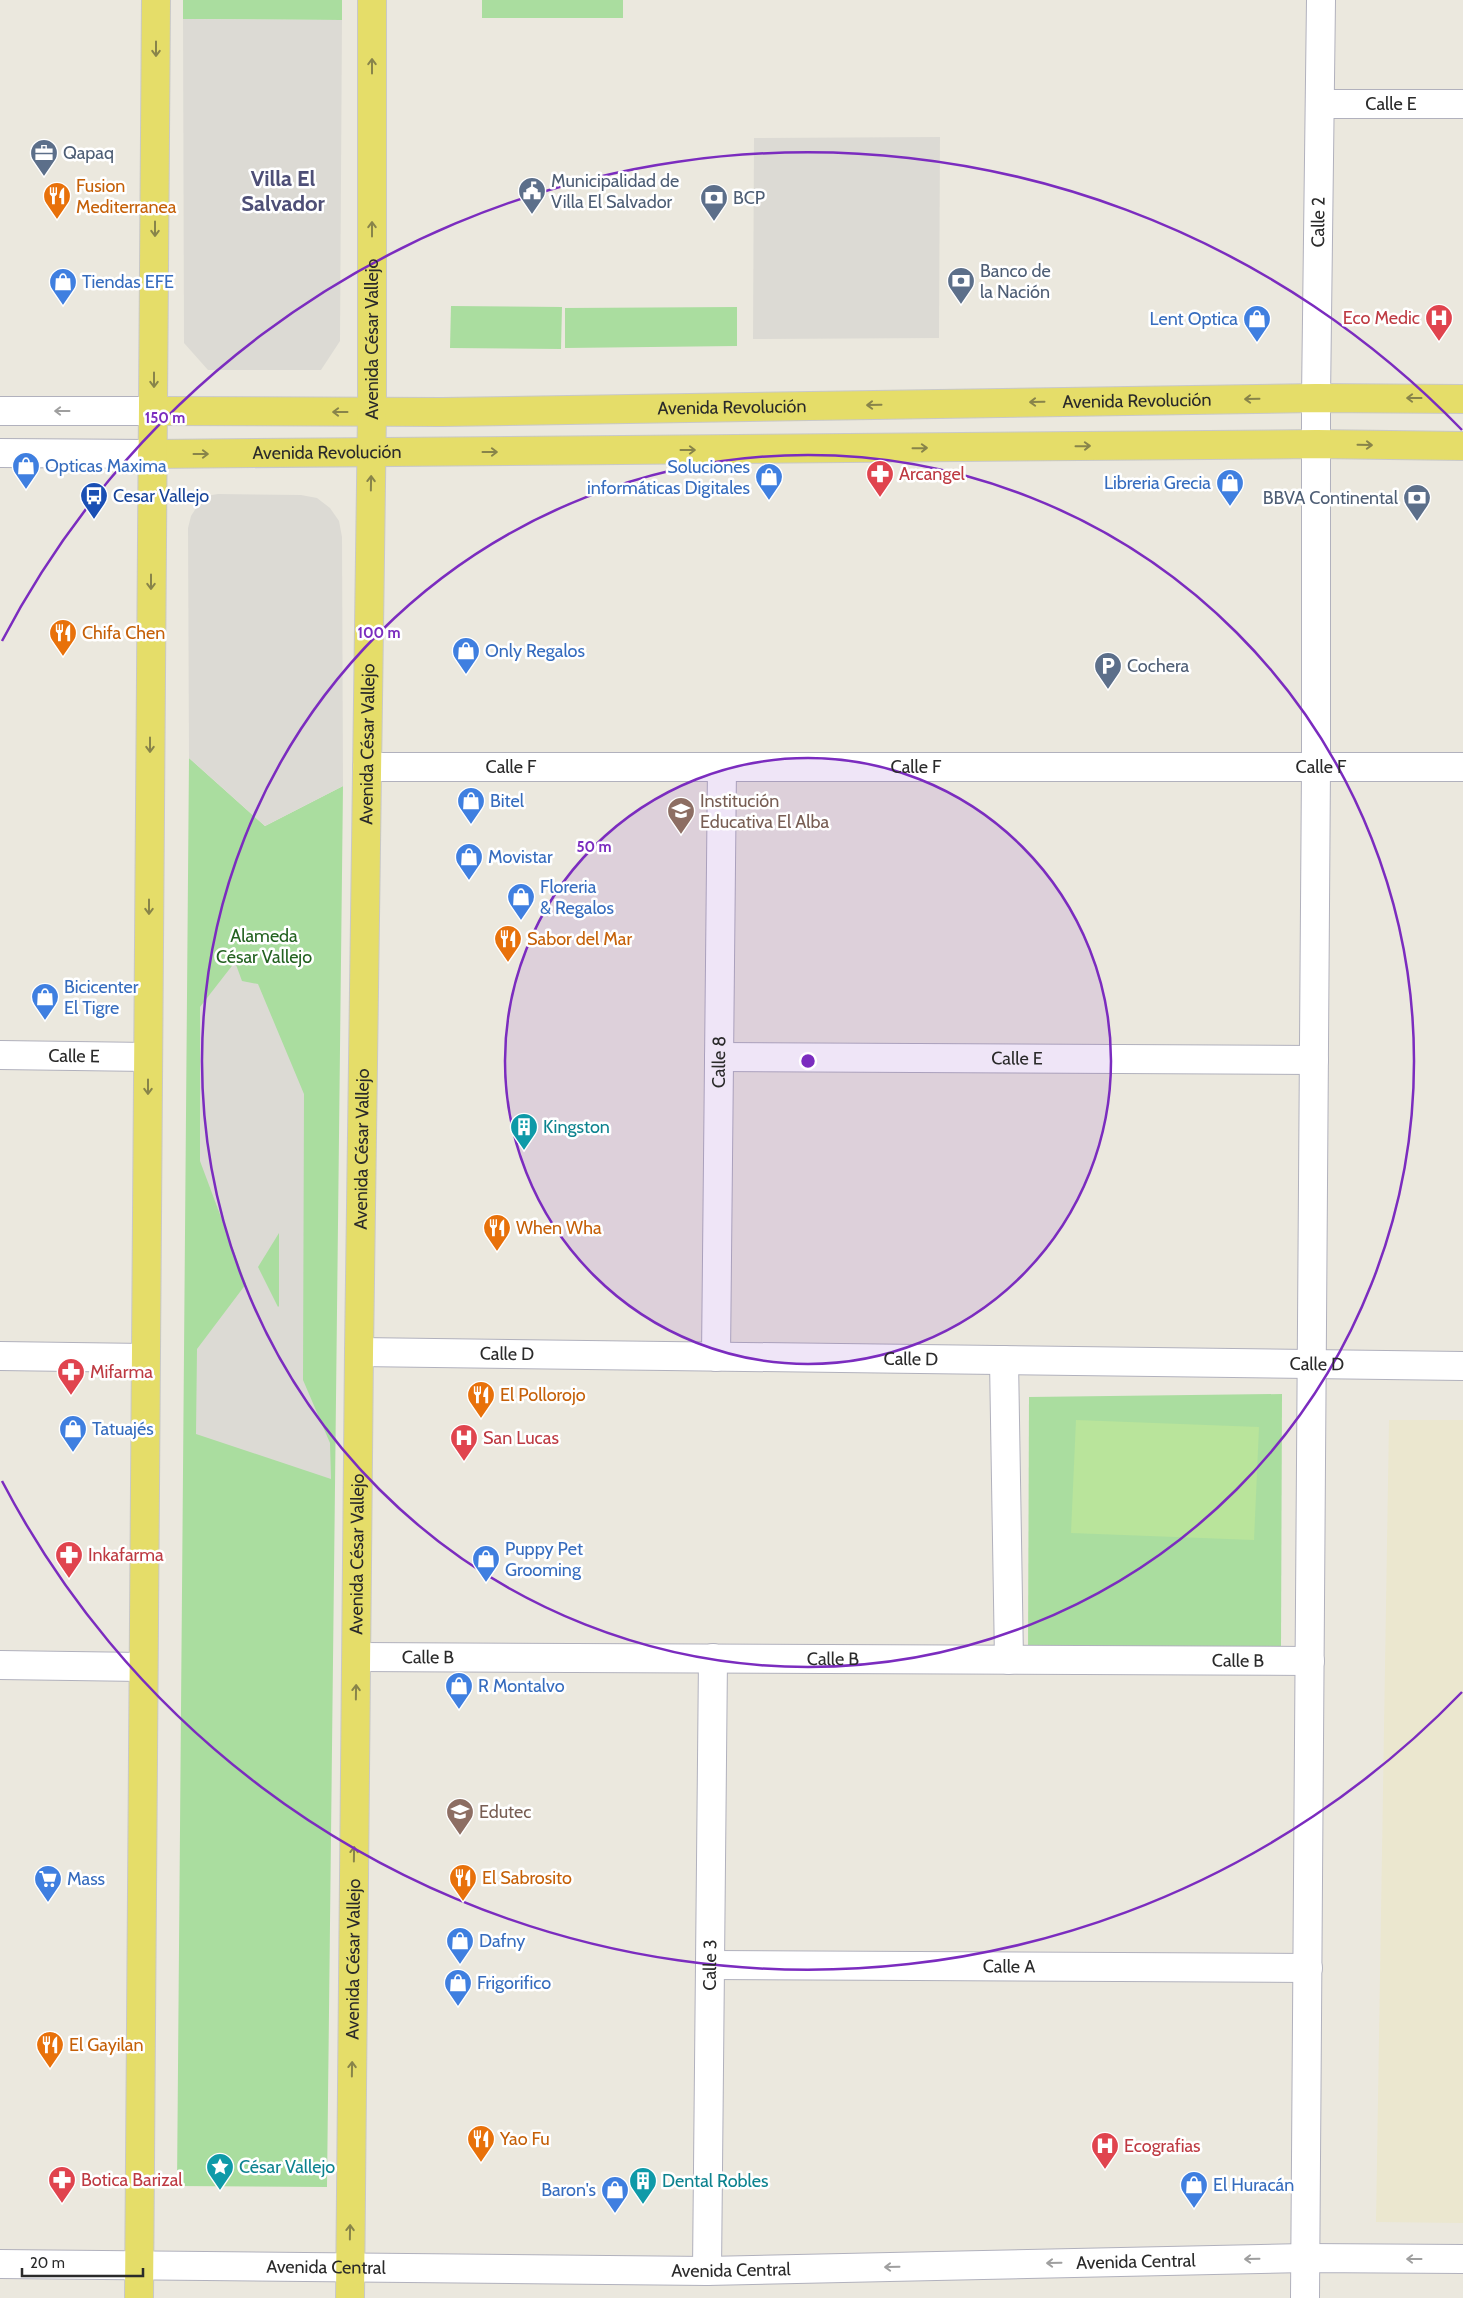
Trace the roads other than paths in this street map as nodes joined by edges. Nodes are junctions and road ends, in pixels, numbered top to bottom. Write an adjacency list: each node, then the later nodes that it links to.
1 (156, 0): 9 (main road, one-way to 9)
2 (372, 0): 10 (main road, Avenida César Vallejo, one-way to 2)
3 (1321, 0): 4 (street, Calle 2)
4 (1320, 104): 5 (street, Calle E); 6 (street, Calle 2)
5 (1463, 104)
6 (1316, 398): 7 (main road, Avenida Revolución, one-way to 6); 10 (main road, Avenida Revolución, one-way to 10); 11 (street, Calle 2)
7 (1463, 399)
8 (0, 411): 9 (street, Avenida Revolución, one-way to 8)
9 (154, 411): 10 (main road, Avenida Revolución, one-way to 9); 15 (main road)
10 (372, 412): 14 (main road, Avenida César Vallejo)
11 (1317, 444): 12 (main road, Avenida Revolución, one-way to 12); 14 (main road, Avenida Revolución, one-way to 11); 18 (street, Calle 2)
12 (1463, 446)
13 (0, 453): 15 (street, Avenida Revolución)
14 (371, 453): 15 (main road, Avenida Revolución, one-way to 14); 16 (main road, Avenida César Vallejo, one-way to 14)
15 (152, 454): 21 (main road, one-way to 21)
16 (367, 767): 17 (street, Calle F); 24 (main road, Avenida César Vallejo)
17 (722, 767): 18 (street, Calle F); 22 (street, Calle 8)
18 (1316, 767): 19 (street, Calle F); 23 (street, Calle 2)
19 (1463, 767)
20 (0, 1055): 21 (street, Calle E)
21 (148, 1057): 27 (main road, one-way to 27)
22 (719, 1057): 23 (street, Calle E); 26 (street, Calle 8)
23 (1314, 1060): 29 (street, Calle 2)
24 (359, 1352): 26 (street, Calle D); 31 (main road, Avenida César Vallejo)
25 (0, 1356): 27 (street)
26 (716, 1357): 28 (street, Calle D)
27 (145, 1358): 36 (main road)
28 (1004, 1360): 29 (street, Calle D); 33 (street)
29 (1312, 1364): 30 (street, Calle D); 34 (street, Calle 2)
30 (1463, 1366)
31 (357, 1657): 32 (street, Calle B); 43 (main road, Avenida César Vallejo, one-way to 31)
32 (713, 1658): 33 (street, Calle B); 37 (street, Calle 3)
33 (1009, 1660): 34 (street, Calle B)
34 (1310, 1661): 38 (street, Calle 2)
35 (0, 1665): 36 (street)
36 (143, 1667): 42 (main road)
37 (710, 1965): 38 (street, Calle A); 44 (street, Calle 3)
38 (1308, 1968): 39 (street, Calle 2)
39 (1305, 2258): 40 (street, Avenida Central, one-way to 39); 44 (street, Avenida Central, one-way to 44); 47 (street, Calle 2)
40 (1463, 2259)
41 (0, 2264): 42 (street, Avenida Central)
42 (139, 2265): 43 (street, Avenida Central); 45 (main road)
43 (350, 2267): 44 (street, Avenida Central); 46 (main road, Avenida César Vallejo)
44 (707, 2271)
45 (139, 2298)
46 (350, 2298)
47 (1304, 2298)

